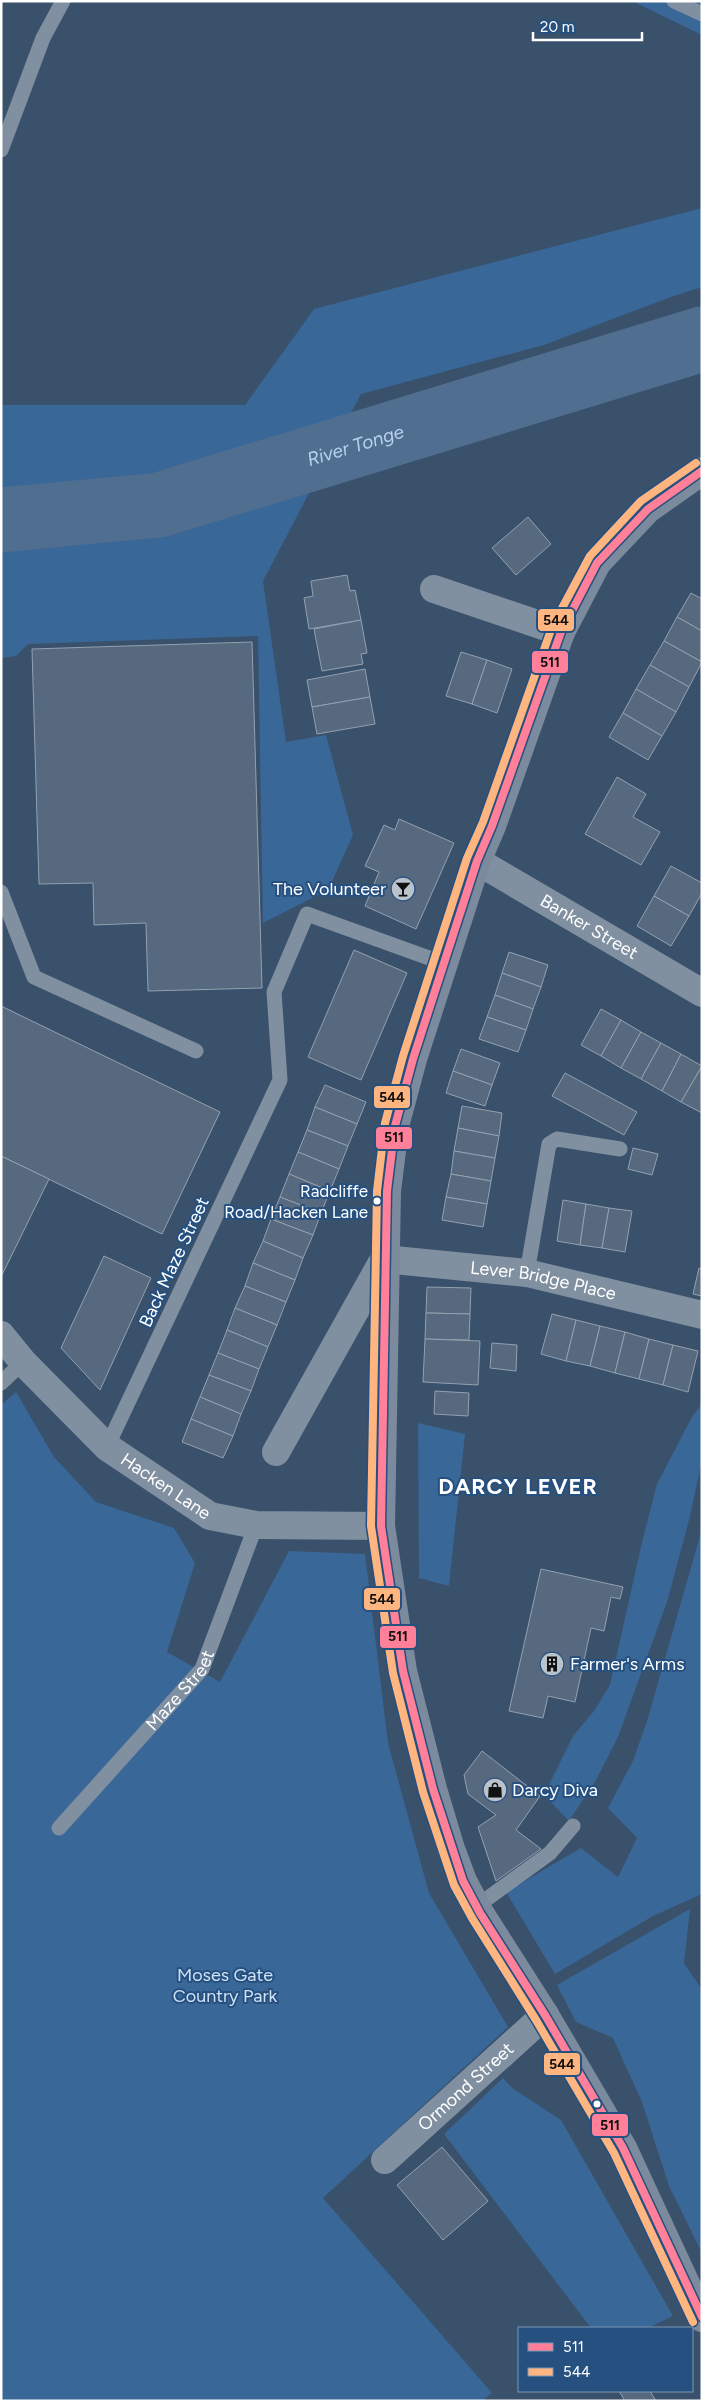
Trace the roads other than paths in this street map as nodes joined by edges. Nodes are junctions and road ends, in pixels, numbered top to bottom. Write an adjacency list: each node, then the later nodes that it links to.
1 (63, 1): 4 (lane)
2 (674, 1): 3 (lane)
3 (702, 14)
4 (1, 150)
5 (702, 471): 7 (main road)
6 (434, 589): 7 (street)
7 (561, 632): 8 (main road)
8 (477, 862): 10 (main road); 11 (street, Banker Street)
9 (1, 892): 12 (lane)
10 (443, 963): 14 (main road); 20 (lane, Back Maze Street)
11 (699, 986)
12 (196, 1051)
13 (620, 1149): 15 (lane)
14 (384, 1259): 15 (street, Lever Bridge Place); 21 (street); 23 (main road)
15 (527, 1274): 16 (street, Lever Bridge Place)
16 (702, 1315)
17 (1, 1335): 18 (street, Hacken Lane)
18 (23, 1362): 19 (lane); 20 (street, Hacken Lane)
19 (1, 1383)
20 (107, 1447): 22 (street, Hacken Lane)
21 (276, 1452)
22 (256, 1525): 23 (street, Hacken Lane); 25 (lane, Maze Street)
23 (381, 1526): 26 (main road)
24 (573, 1826): 26 (lane)
25 (59, 1828)
26 (478, 1910): 27 (main road)
27 (540, 2006): 28 (street, Ormond Street); 29 (main road)
28 (385, 2160)
29 (702, 2318)

